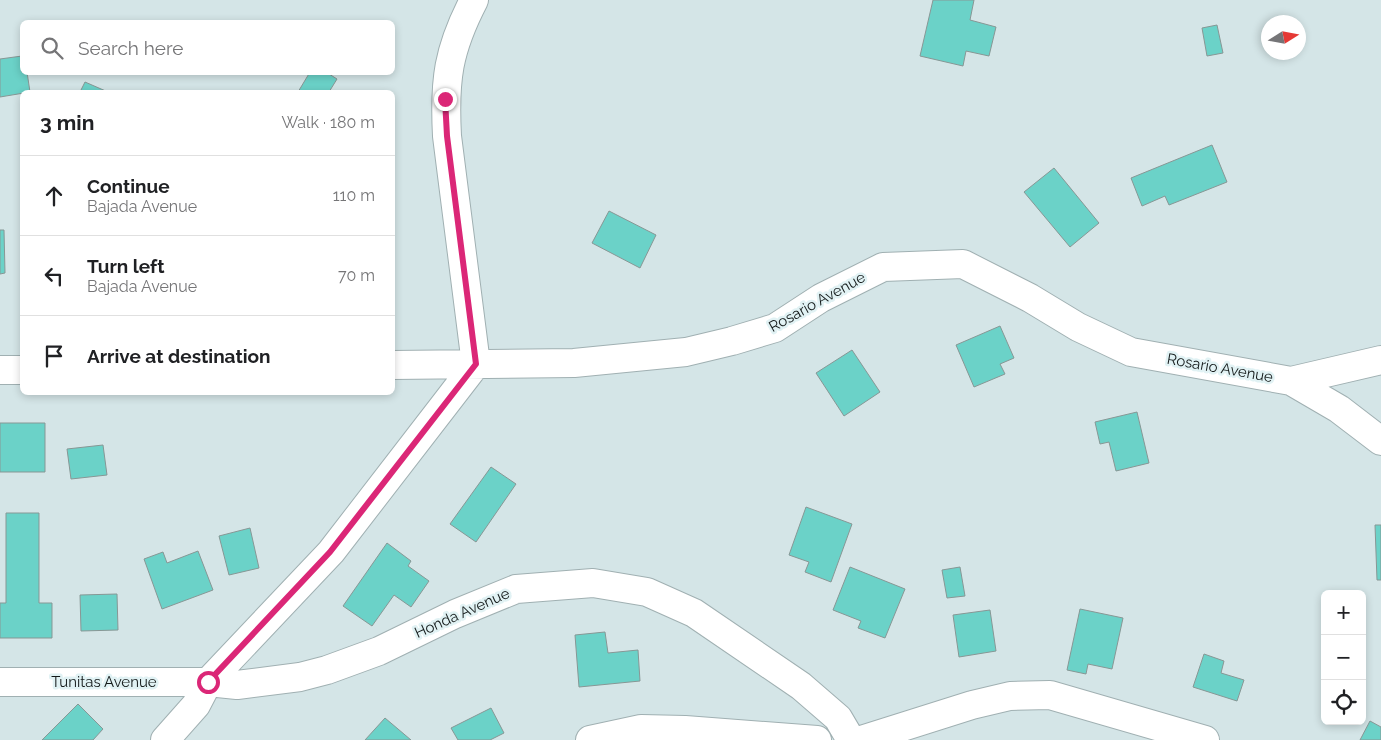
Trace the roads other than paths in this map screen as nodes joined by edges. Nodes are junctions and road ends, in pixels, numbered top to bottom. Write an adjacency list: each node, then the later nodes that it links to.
1 (474, 0): 3 (street)
2 (1381, 360): 7 (street)
3 (476, 364): 4 (street, Rosario Avenue); 7 (street, Rosario Avenue); 10 (street)
4 (395, 365)
5 (0, 370): 6 (street)
6 (20, 370)
7 (1291, 381): 8 (street, Rosario Avenue)
8 (1381, 441)
9 (0, 682): 10 (street, Tunitas Avenue)
10 (208, 682): 11 (street); 14 (street, Honda Avenue)
11 (165, 740)
12 (590, 740): 13 (street)
13 (817, 740)
14 (851, 740)
15 (861, 740): 16 (street)
16 (1205, 740)

